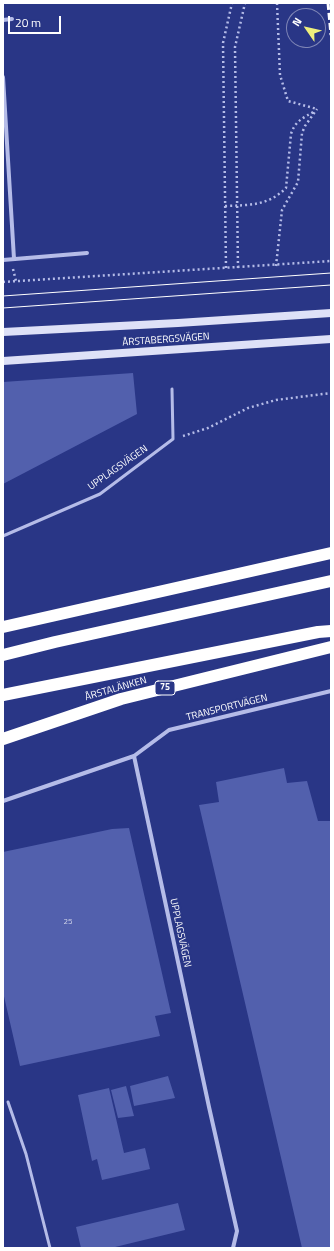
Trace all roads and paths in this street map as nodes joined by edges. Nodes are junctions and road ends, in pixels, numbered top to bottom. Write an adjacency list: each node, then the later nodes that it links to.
1 (232, 3): 9 (path)
2 (245, 3): 8 (path)
3 (277, 3): 7 (path)
4 (12, 19): 5 (street)
5 (3, 20)
6 (3, 77): 11 (street)
7 (317, 109): 8 (path); 14 (path)
8 (237, 205): 9 (path); 17 (path)
9 (225, 206): 16 (path)
10 (87, 253): 11 (street)
11 (14, 259): 12 (street)
12 (3, 260)
13 (331, 261): 14 (path)
14 (276, 266): 17 (path)
15 (13, 268): 18 (path)
16 (226, 268): 17 (path); 18 (path)
17 (238, 268)
18 (16, 281): 19 (path)
19 (3, 282)
20 (331, 313): 21 (street, ÅRSTABERGSVÄGEN)
21 (3, 332)
22 (331, 339): 23 (street, ÅRSTABERGSVÄGEN)
23 (3, 361)
24 (172, 390): 26 (lane)
25 (331, 393): 26 (path)
26 (173, 439): 27 (lane, UPPLAGSVÄGEN)
27 (3, 536)
28 (331, 553): 30 (highway)
29 (331, 581): 33 (highway)
30 (3, 627)
31 (331, 631): 35 (highway)
32 (331, 647): 36 (highway, ÅRSTALÄNKEN / 75)
33 (3, 655)
34 (331, 691): 37 (street, TRANSPORTVÄGEN)
35 (3, 694)
36 (3, 739)
37 (134, 756): 38 (street); 41 (street, UPPLAGSVÄGEN)
38 (3, 801)
39 (8, 1102): 40 (lane)
40 (50, 1248)
41 (233, 1248)

